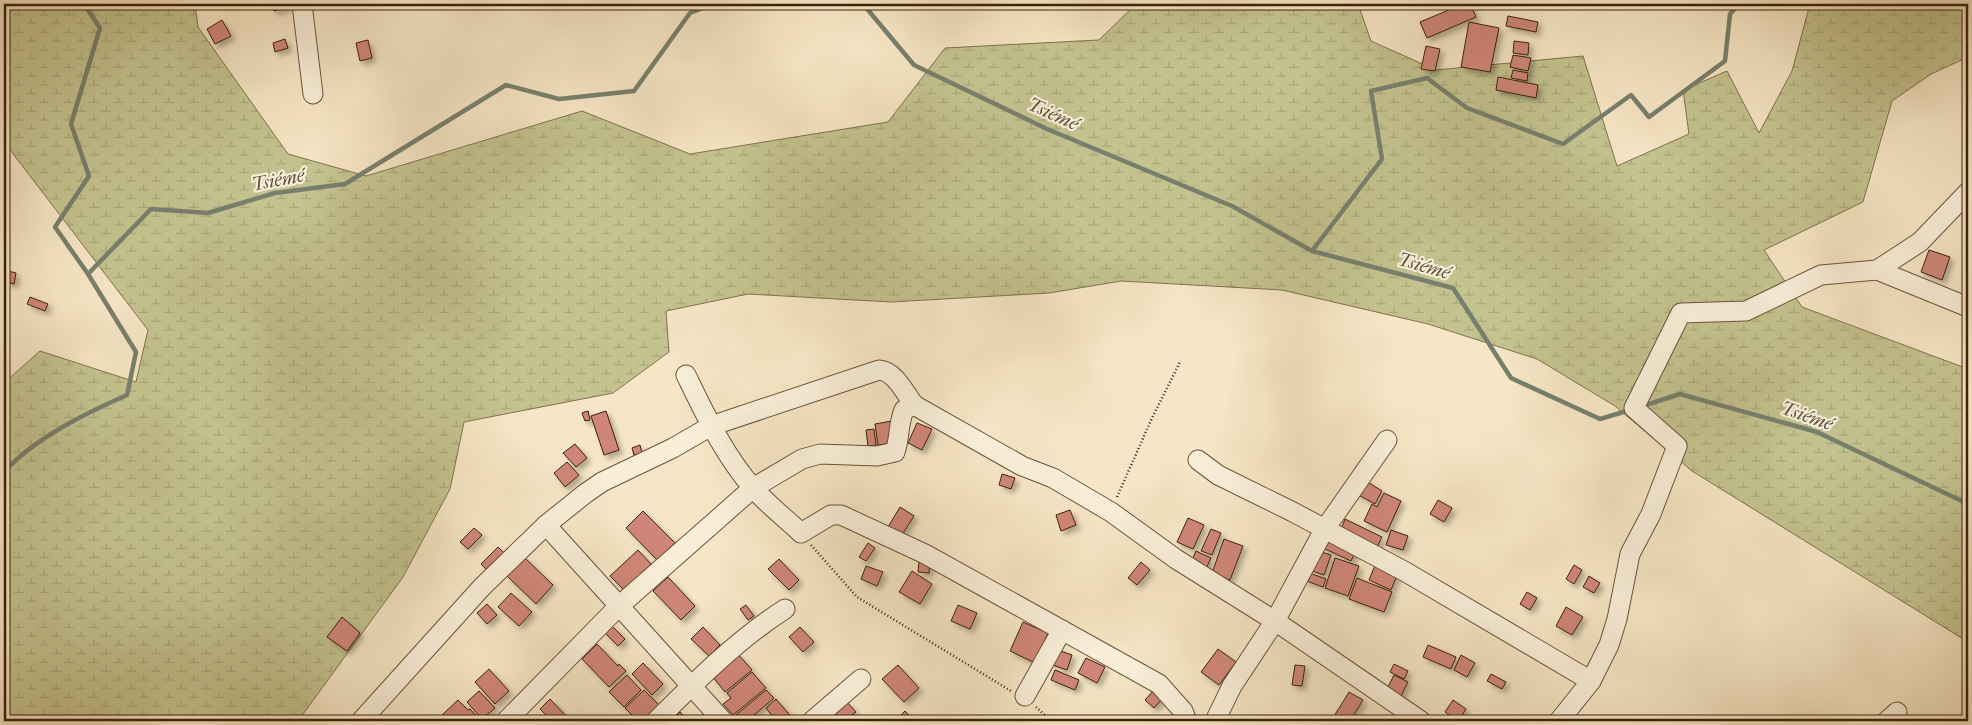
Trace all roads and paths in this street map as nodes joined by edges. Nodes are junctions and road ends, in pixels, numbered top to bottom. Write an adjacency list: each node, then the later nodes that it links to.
1 (302, 4): 2 (street)
2 (313, 94)
3 (1968, 194): 4 (street)
4 (1877, 270): 5 (street); 22 (street)
5 (1968, 307)
6 (1180, 362): 13 (path)
7 (686, 375): 9 (street)
8 (914, 405): 9 (street); 12 (street); 13 (street)
9 (711, 426): 12 (street); 14 (street)
10 (1387, 440): 15 (street)
11 (1198, 460): 15 (street)
12 (753, 488): 16 (street); 17 (street)
13 (1111, 512): 19 (street)
14 (546, 525): 17 (street); 25 (street)
15 (1324, 530): 19 (street); 22 (street)
16 (801, 533): 20 (street); 24 (path)
17 (619, 606): 23 (street); 26 (street)
18 (785, 609): 23 (street)
19 (1275, 621): 32 (street); 33 (street)
20 (1062, 630): 24 (street); 31 (street)
21 (860, 679): 29 (street)
22 (1591, 681): 34 (street)
23 (692, 686): 27 (street); 28 (street)
24 (1026, 696): 30 (path)
25 (361, 721)
26 (506, 721)
27 (656, 721)
28 (724, 721)
29 (812, 721)
30 (1051, 721)
31 (1186, 721)
32 (1215, 721)
33 (1421, 721)
34 (1559, 721)

